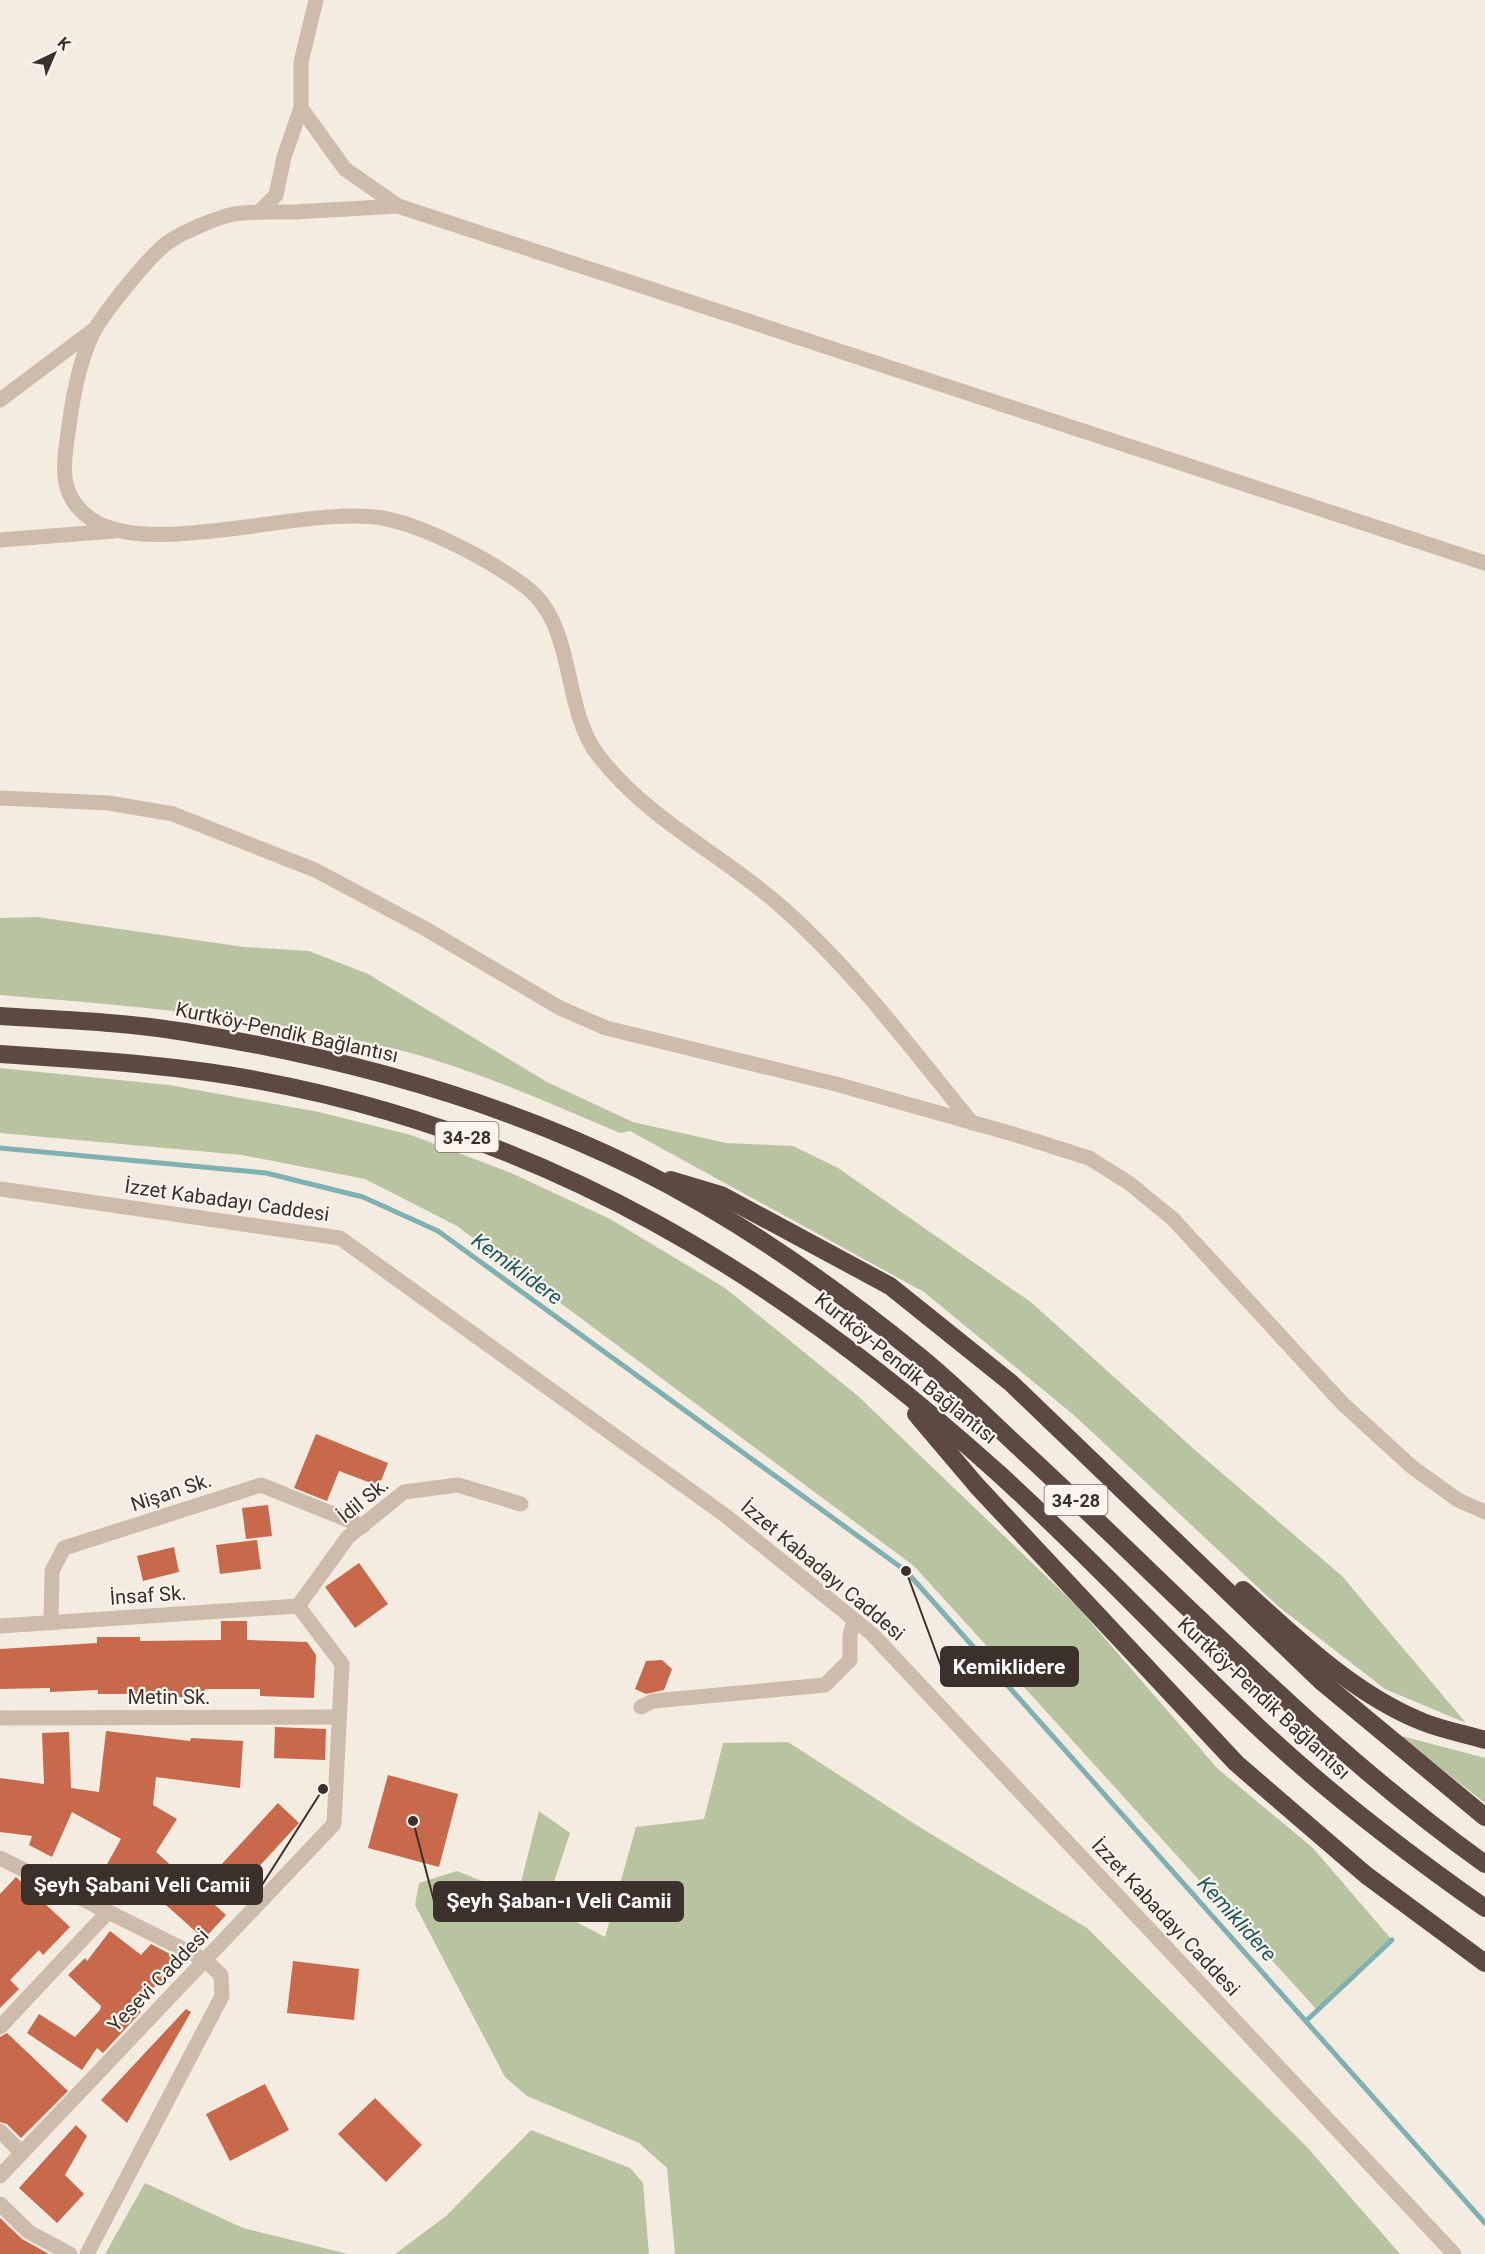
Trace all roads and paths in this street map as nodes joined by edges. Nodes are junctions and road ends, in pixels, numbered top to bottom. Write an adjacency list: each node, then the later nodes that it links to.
1 (316, 0): 2 (street)
2 (301, 108): 3 (street); 4 (street)
3 (398, 206): 4 (street); 9 (street)
4 (259, 212): 5 (street)
5 (96, 328): 6 (street); 7 (street)
6 (0, 400)
7 (117, 531): 8 (street); 13 (street)
8 (0, 540)
9 (1485, 563)
10 (0, 798): 13 (street)
11 (0, 1016): 14 (highway, Kurtköy-Pendik Bağlantısı / 34-28)
12 (0, 1054): 16 (highway, Kurtköy-Pendik Bağlantısı / 34-28)
13 (972, 1123): 19 (street)
14 (641, 1171): 17 (highway); 31 (highway, Kurtköy-Pendik Bağlantısı / 34-28)
15 (0, 1189): 22 (street, İzzet Kabadayı Caddesi)
16 (880, 1371): 32 (highway, Kurtköy-Pendik Bağlantısı / 34-28); 35 (highway)
17 (1048, 1417): 28 (highway); 29 (highway)
18 (521, 1504): 20 (street, İdil Sk.)
19 (1485, 1512)
20 (363, 1526): 21 (street, İdil Sk.); 23 (street, Nişan Sk.)
21 (298, 1606): 23 (street, İnsaf Sk.); 27 (street, Yesevi Caddesi)
22 (854, 1620): 25 (street); 43 (street, İzzet Kabadayı Caddesi)
23 (51, 1623): 24 (street, İnsaf Sk.)
24 (0, 1626)
25 (641, 1707)
26 (0, 1718): 27 (street, Metin Sk.)
27 (339, 1718): 34 (street, Yesevi Caddesi)
28 (1485, 1740)
29 (1485, 1817)
30 (1, 1860): 33 (street)
31 (1485, 1864)
32 (1485, 1908)
33 (108, 1912): 34 (street); 36 (street)
34 (205, 1960): 38 (street, Yesevi Caddesi); 42 (street)
35 (1485, 1963)
36 (0, 2027)
37 (0, 2131): 38 (street)
38 (22, 2153): 39 (street, Yesevi Caddesi)
39 (0, 2176)
40 (0, 2204): 41 (street)
41 (70, 2254)
42 (87, 2254)
43 (1454, 2254)

